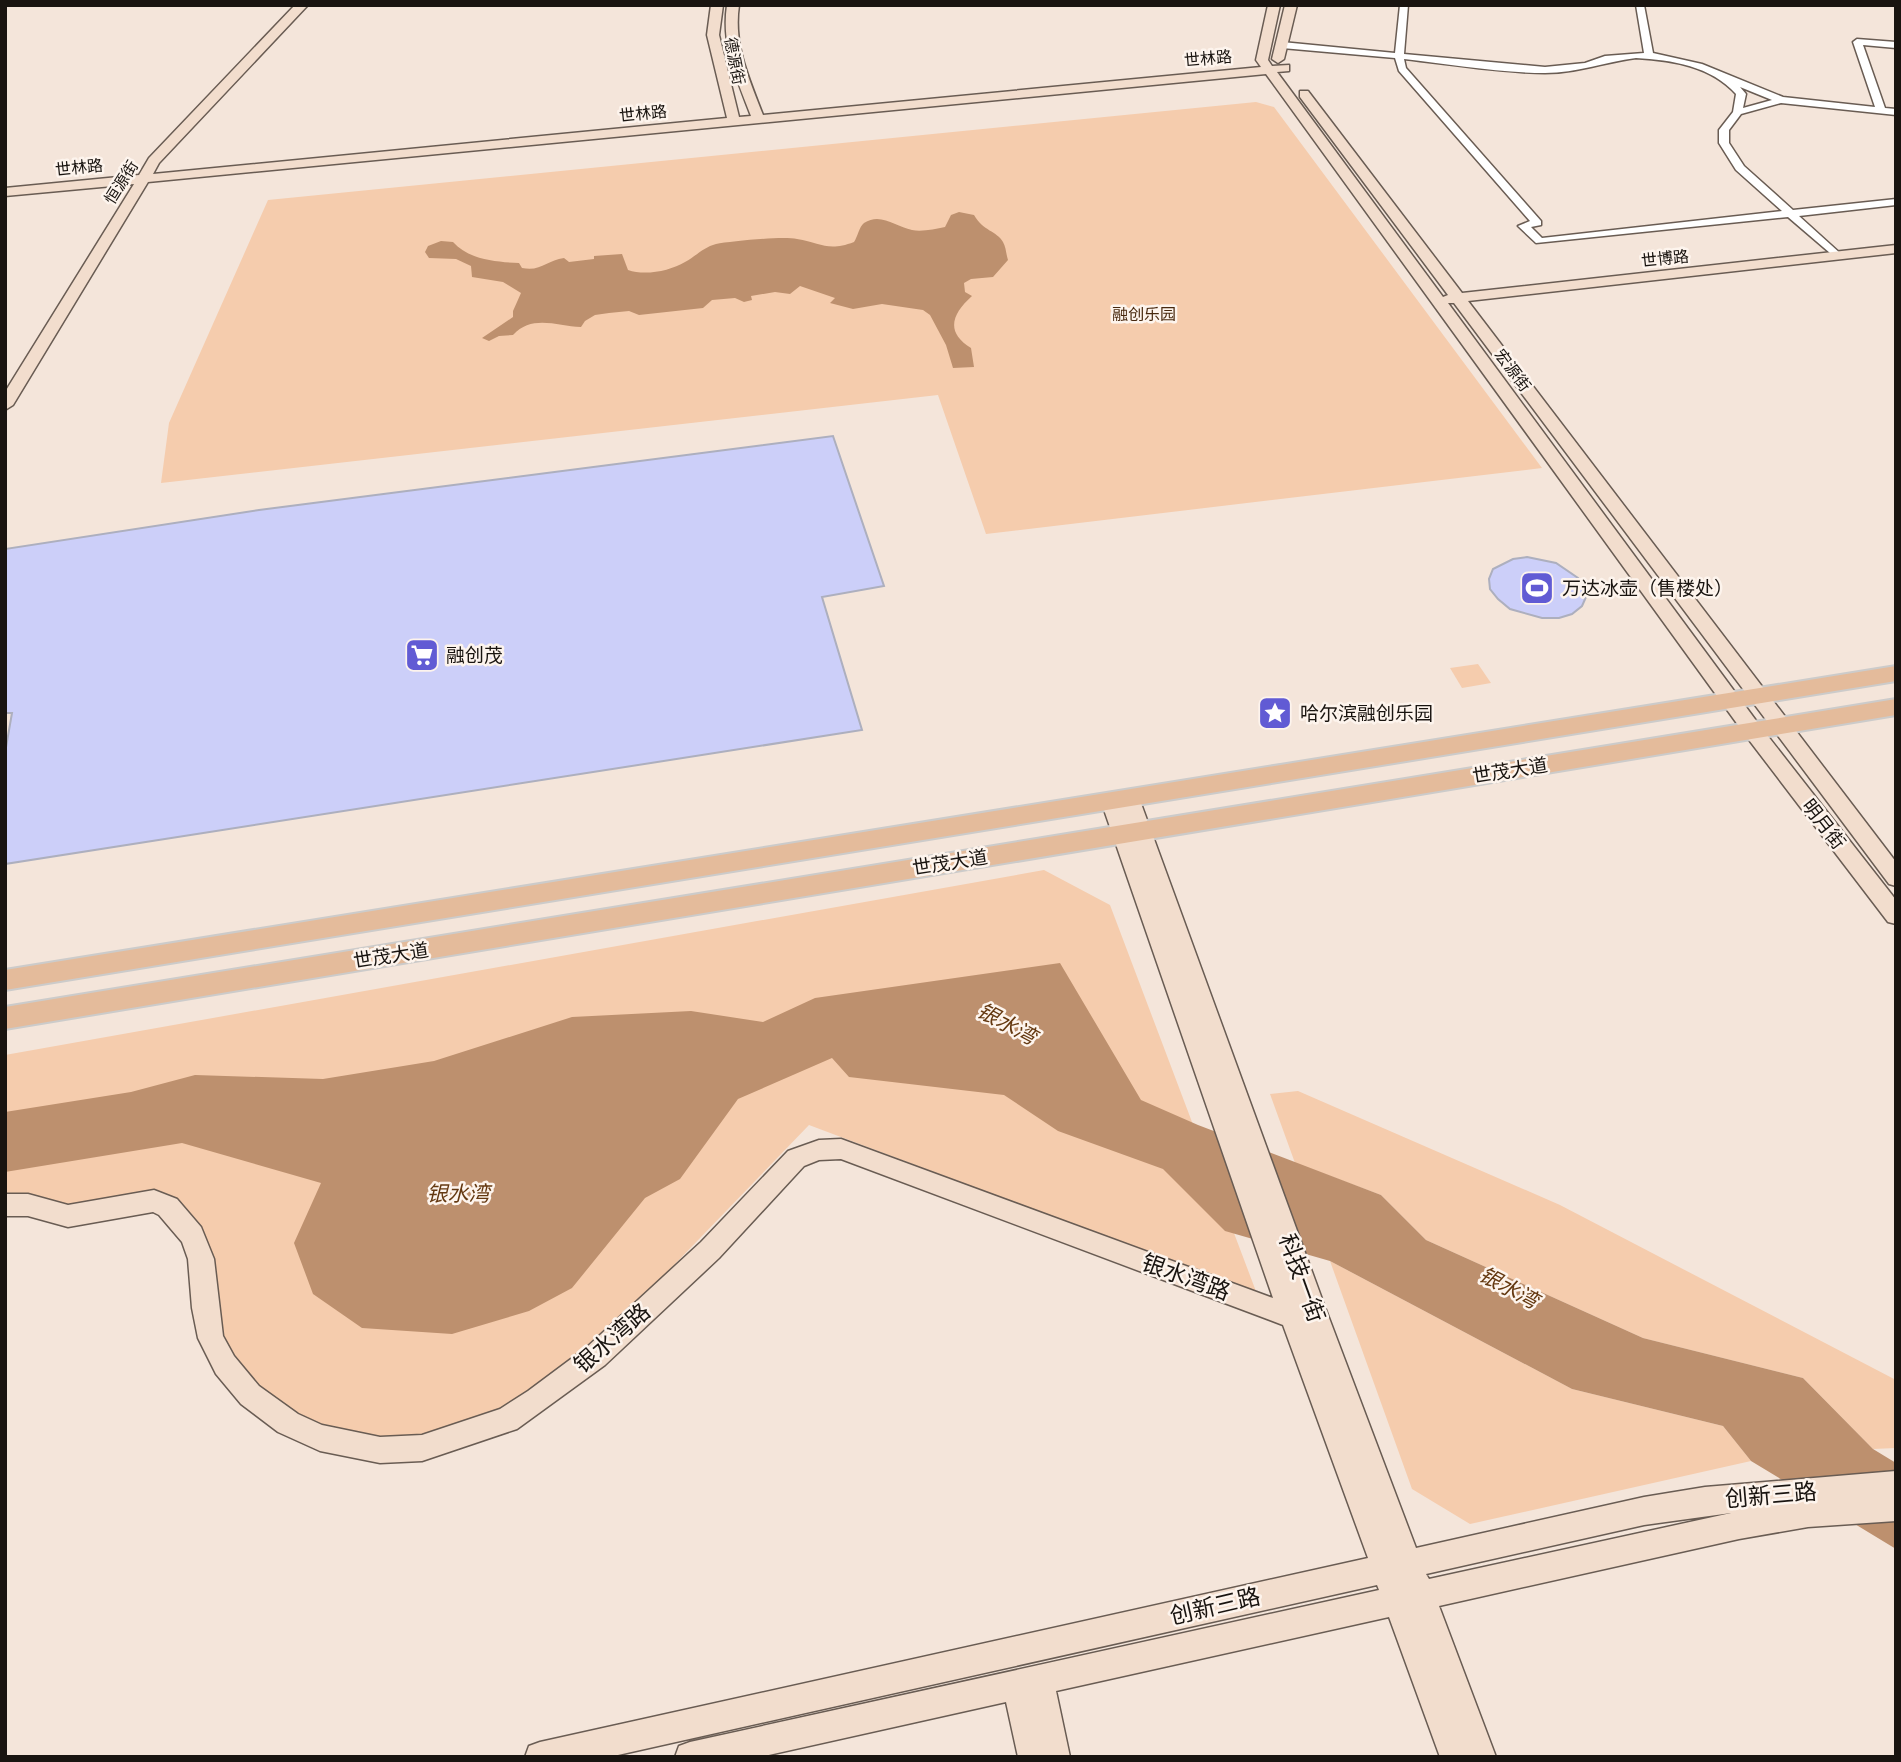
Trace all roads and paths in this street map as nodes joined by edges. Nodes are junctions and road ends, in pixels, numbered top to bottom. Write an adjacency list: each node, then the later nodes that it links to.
1 (290, 5): 20 (main road, 恒源街)
2 (302, 5): 20 (main road, 恒源街)
3 (717, 5): 19 (main road, 德源街)
4 (733, 5): 18 (main road, 德源街)
5 (1274, 5): 12 (main road)
6 (1291, 5): 12 (main road)
7 (1404, 5): 10 (street)
8 (1640, 5): 11 (street)
9 (1896, 45): 15 (street)
10 (1399, 55): 11 (street); 12 (street); 24 (street)
11 (1649, 56): 13 (street)
12 (1275, 60): 18 (main road, 世林路); 27 (main road, 宏源街); 28 (main road, 宏源街)
13 (1727, 78): 14 (street); 16 (street)
14 (1781, 100): 15 (street); 16 (street)
15 (1881, 111): 17 (street)
16 (1738, 112): 24 (street)
17 (1896, 112)
18 (756, 114): 19 (main road, 世林路)
19 (732, 116): 20 (main road, 世林路)
20 (140, 173): 21 (main road, 世林路); 22 (main road, 世林路); 29 (main road, 恒源街); 30 (main road, 恒源街)
21 (5, 180)
22 (5, 192)
23 (1896, 202): 24 (street)
24 (1791, 213): 26 (street)
25 (1896, 251): 26 (main road, 世博路); 27 (main road, 世博路)
26 (1837, 256): 27 (main road, 世博路)
27 (1460, 300): 28 (main road, 世博路); 32 (main road, 宏源街)
28 (1439, 303): 33 (main road, 宏源街)
29 (5, 383)
30 (5, 405)
31 (1896, 673): 32 (main road, 世茂大道)
32 (1758, 695): 33 (main road, 世茂大道); 35 (main road, 宏源街)
33 (1730, 700): 36 (main road, 宏源街); 37 (main road, 世茂大道)
34 (1896, 707): 35 (main road, 世茂大道)
35 (1781, 726): 36 (main road, 世茂大道); 39 (main road, 明月街)
36 (1753, 730): 38 (main road, 世茂大道); 40 (main road, 明月街)
37 (1120, 799): 38 (main road, 科技一街); 41 (main road, 世茂大道)
38 (1132, 832): 42 (main road, 世茂大道); 44 (main road, 科技一街)
39 (1896, 878)
40 (1896, 916)
41 (5, 980)
42 (5, 1018)
43 (5, 1205): 44 (main road, 银水湾路)
44 (1299, 1313): 47 (main road, 科技一街)
45 (1896, 1485): 47 (main road, 创新三路)
46 (1896, 1507): 48 (main road, 创新三路)
47 (1397, 1566): 48 (main road, 科技一街); 50 (main road, 创新三路)
48 (1409, 1597): 49 (main road, 创新三路); 54 (main road, 科技一街); 55 (main road, 科技一街)
49 (1028, 1682): 51 (main road, 创新三路); 52 (main road); 53 (main road)
50 (540, 1757)
51 (690, 1757)
52 (1033, 1757)
53 (1055, 1757)
54 (1455, 1757)
55 (1481, 1757)

